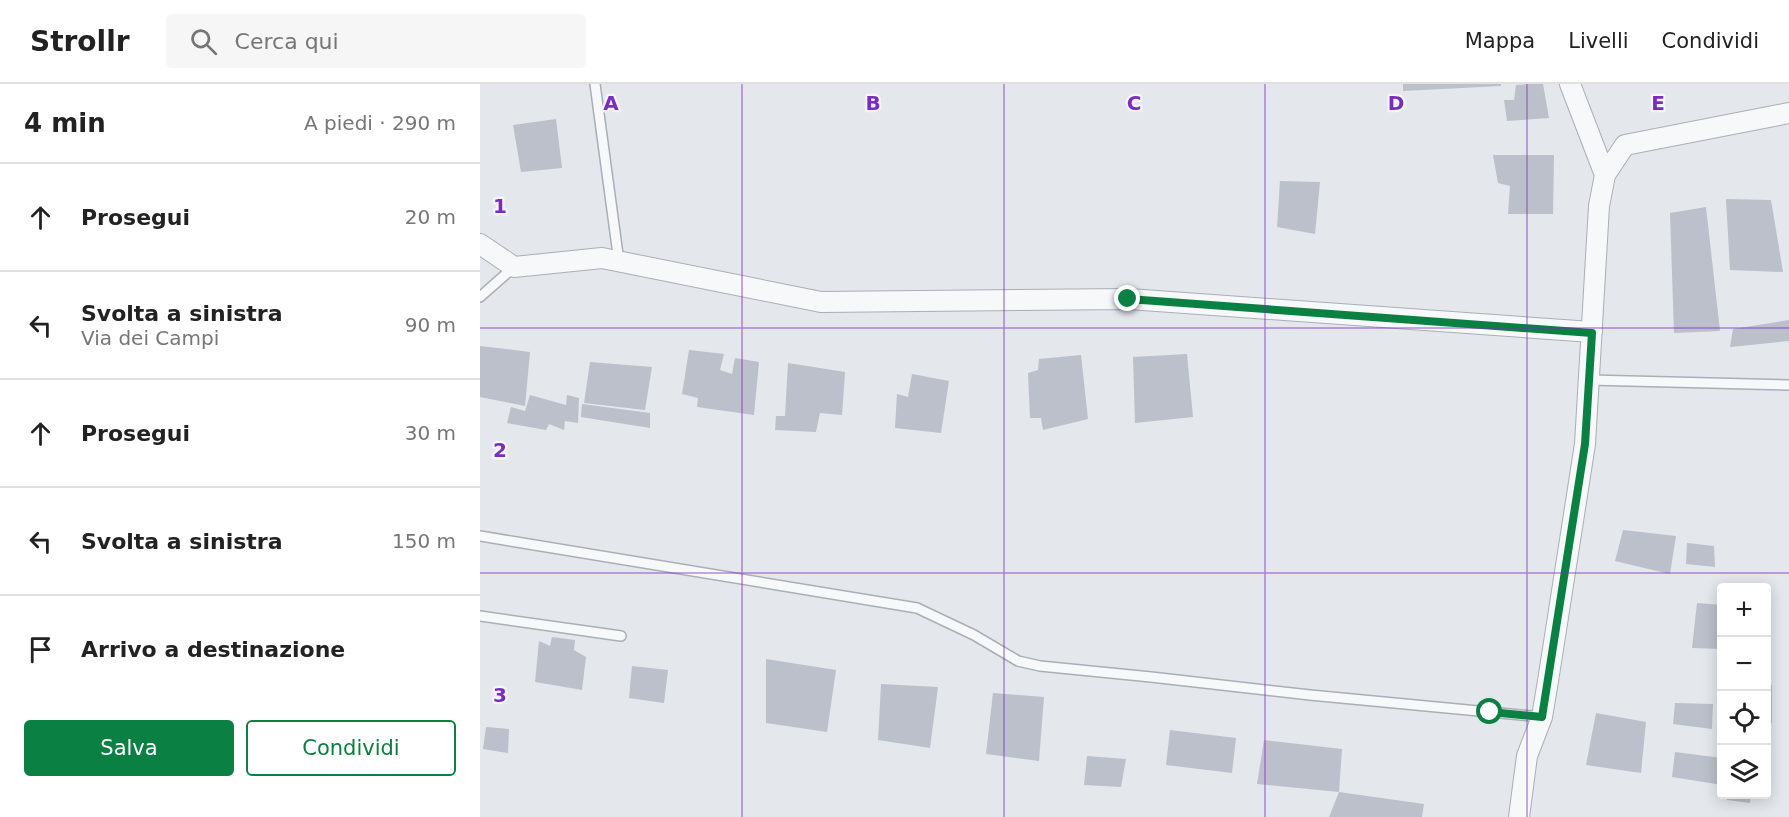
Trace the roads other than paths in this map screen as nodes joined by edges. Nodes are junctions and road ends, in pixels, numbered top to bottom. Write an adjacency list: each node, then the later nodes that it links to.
1 (595, 84): 6 (lane)
2 (1570, 84): 4 (street)
3 (1789, 113): 4 (street)
4 (1605, 175): 9 (street)
5 (480, 244): 7 (street)
6 (619, 262): 7 (street); 9 (street)
7 (514, 267): 8 (lane)
8 (480, 297)
9 (1592, 333): 10 (street)
10 (1589, 380): 11 (lane); 15 (street)
11 (1789, 385)
12 (480, 536): 15 (lane)
13 (480, 616): 14 (lane)
14 (621, 636)
15 (1542, 717): 16 (street)
16 (1519, 817)

